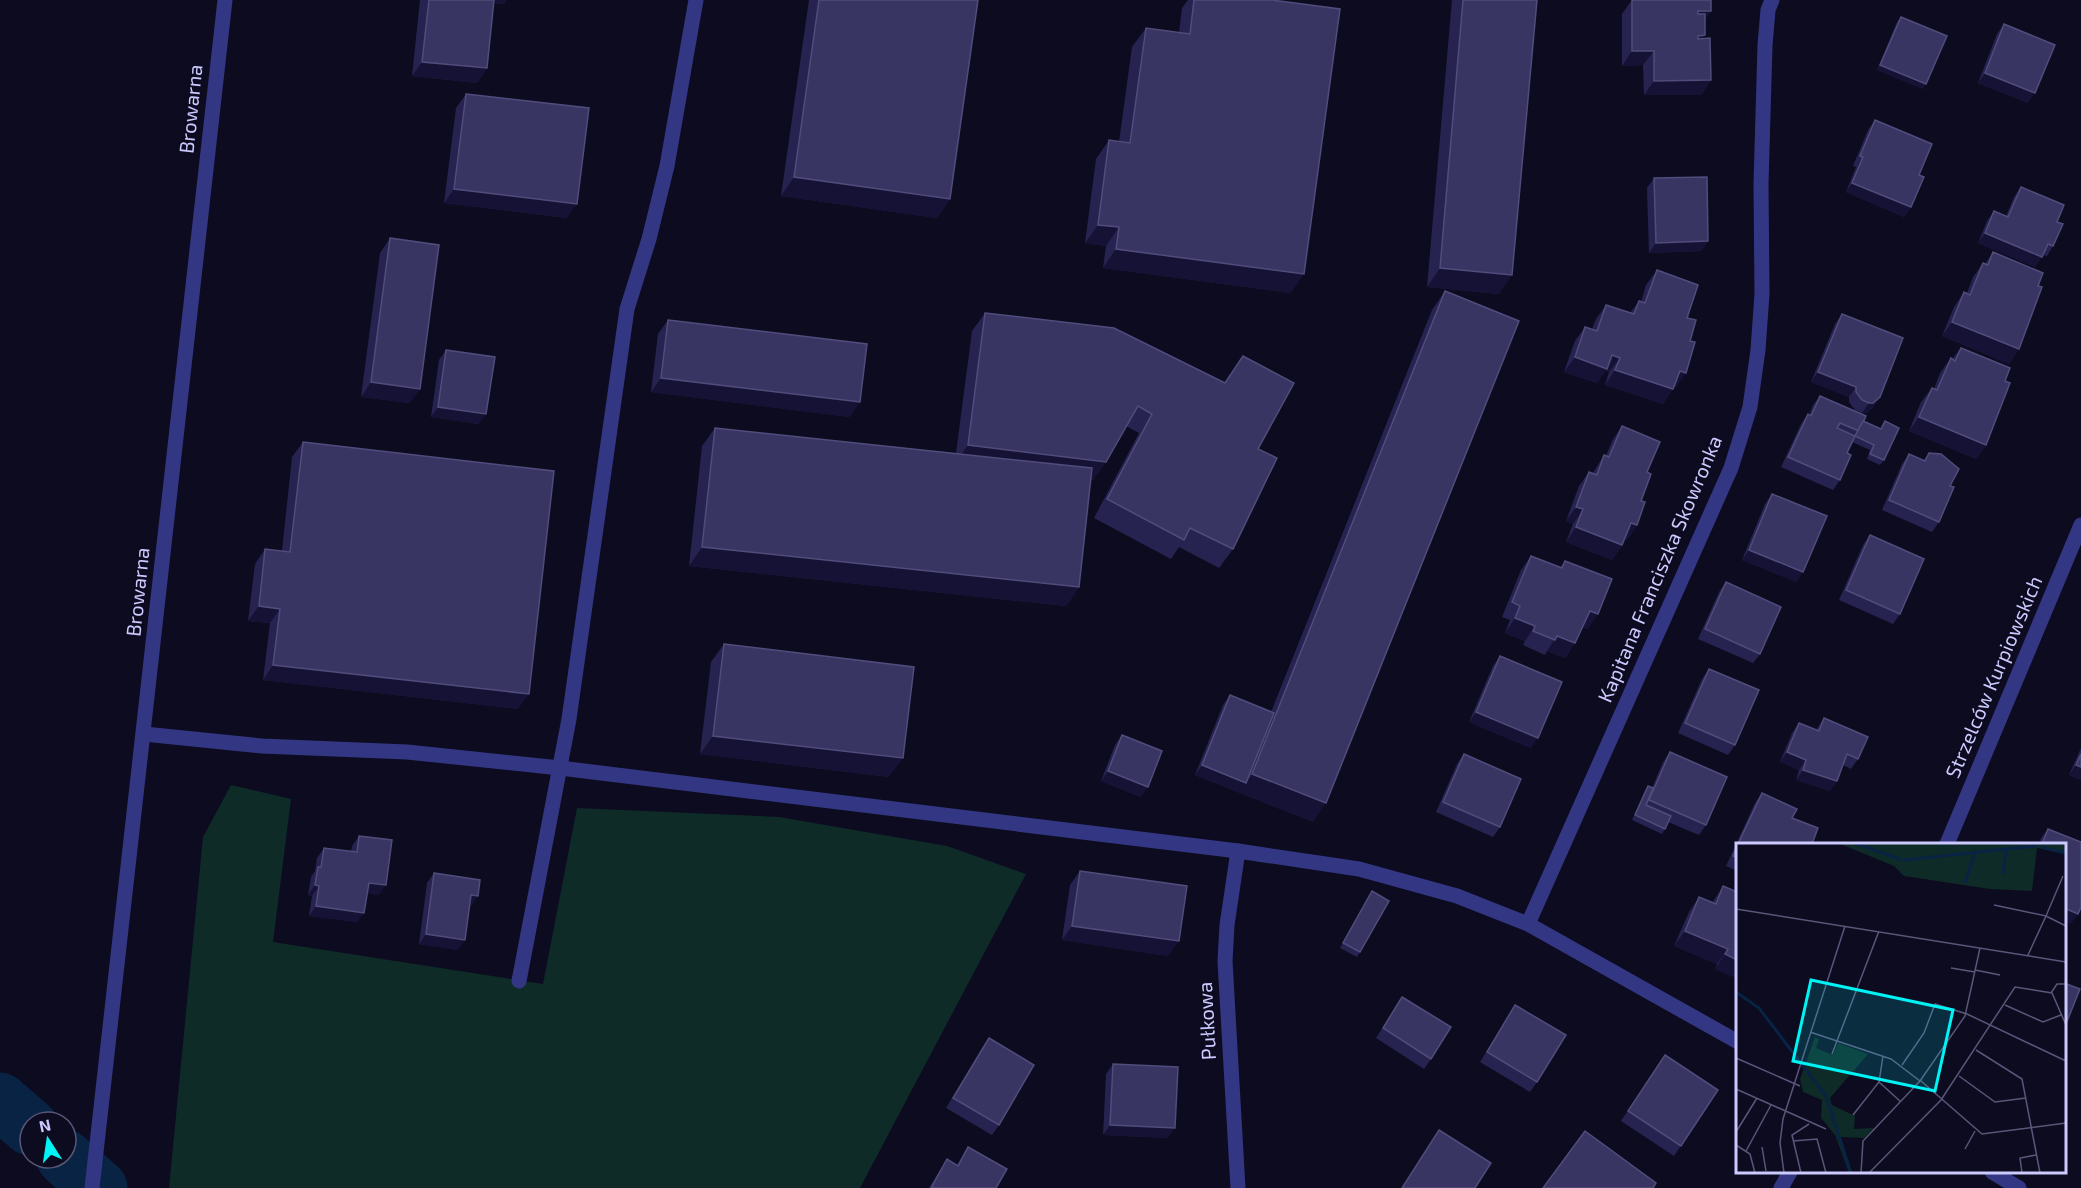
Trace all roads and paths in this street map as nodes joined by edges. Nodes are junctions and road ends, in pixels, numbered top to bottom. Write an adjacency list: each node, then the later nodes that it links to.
1 (225, 0): 5 (street, Browarna)
2 (696, 0): 6 (street)
3 (1772, 0): 9 (street, Kapitana Franciszka Skowronka)
4 (2081, 525): 7 (street, Strzelców Kurpiowskich)
5 (144, 734): 6 (street); 14 (street, Browarna)
6 (560, 768): 8 (street); 10 (street)
7 (1947, 843)
8 (1238, 851): 9 (street); 15 (street, Pułkowa)
9 (1528, 924): 11 (street)
10 (519, 981)
11 (1736, 1041)
12 (1789, 1173): 16 (street)
13 (1994, 1173): 17 (street)
14 (92, 1188)
15 (1238, 1188)
16 (1781, 1188)
17 (2019, 1188)

